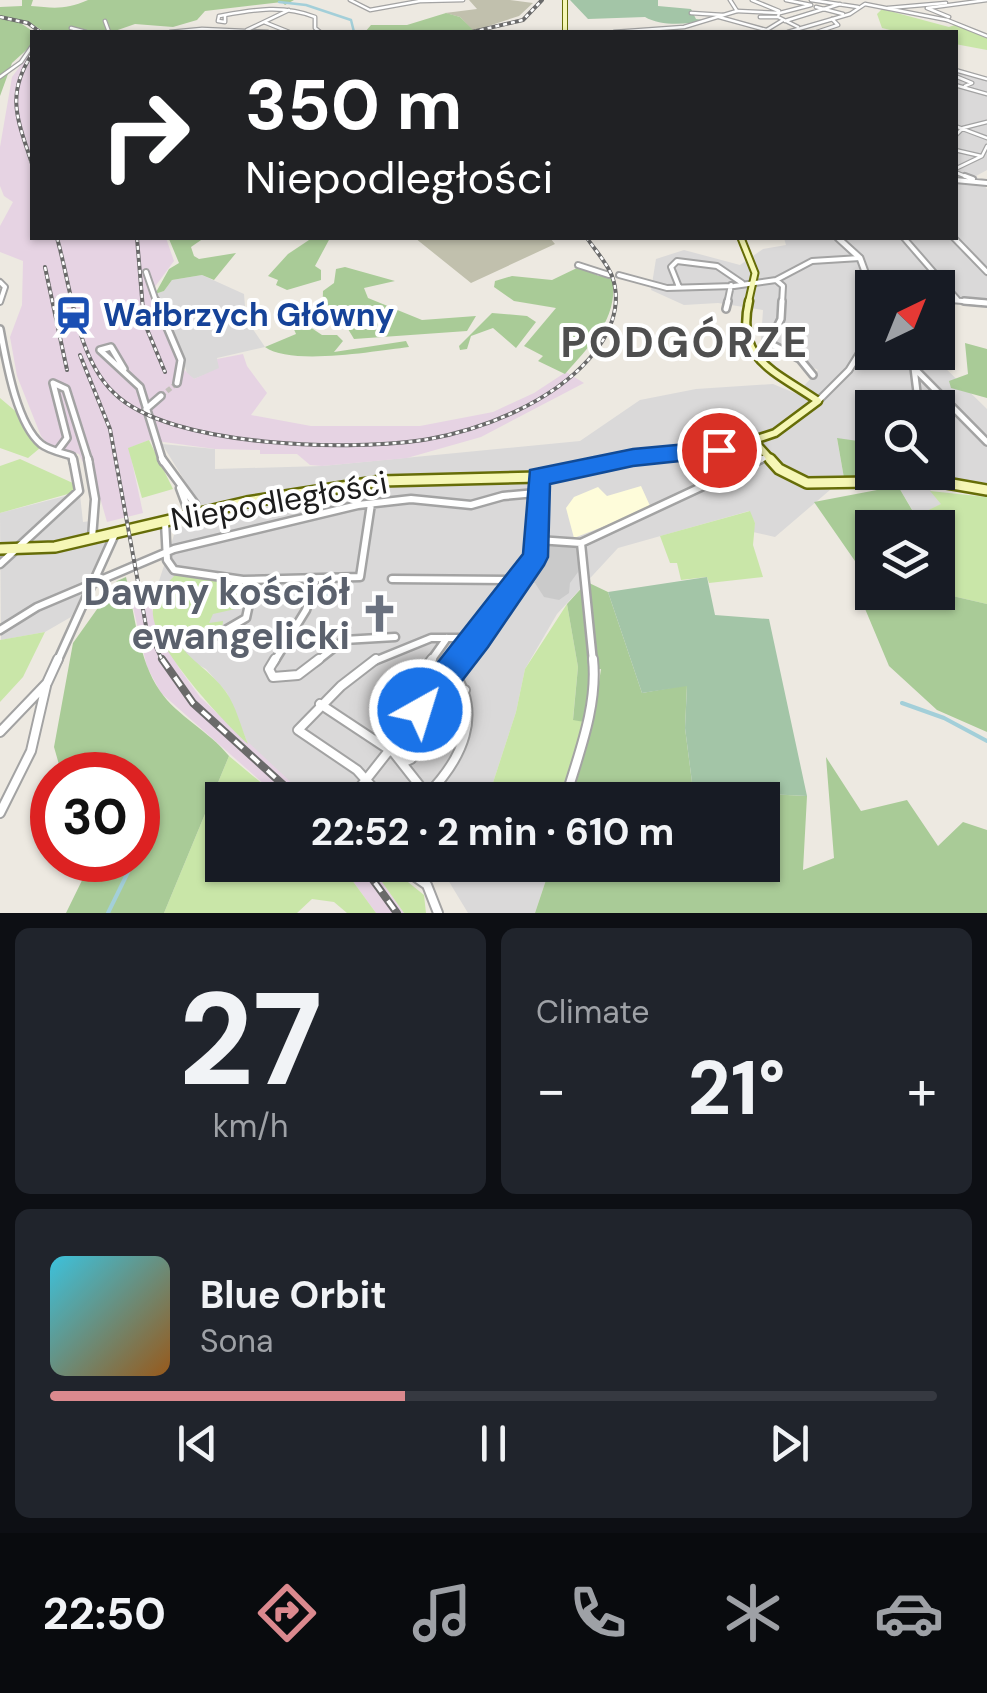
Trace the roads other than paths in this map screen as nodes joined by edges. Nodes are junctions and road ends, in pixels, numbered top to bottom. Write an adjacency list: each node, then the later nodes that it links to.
1 (350, 0): 4 (street)
2 (403, 0): 3 (street)
3 (412, 0): 4 (street)
4 (420, 0): 5 (street)
5 (462, 0)
6 (564, 0): 45 (main road)
7 (730, 0): 25 (street)
8 (753, 0): 16 (street); 25 (street)
9 (786, 0): 11 (street)
10 (987, 0): 17 (street)
11 (802, 1): 19 (street)
12 (826, 1): 14 (street); 18 (street)
13 (931, 1): 17 (street); 21 (street)
14 (818, 2): 19 (street)
15 (866, 2): 20 (street); 21 (street)
16 (763, 3): 24 (street); 29 (street)
17 (946, 3): 34 (street)
18 (840, 4): 20 (street); 23 (street)
19 (811, 5): 23 (street); 29 (street)
20 (858, 7): 32 (street)
21 (888, 8): 34 (street)
22 (292, 9): 36 (street); 41 (street); 44 (street)
23 (824, 10): 27 (street); 33 (street)
24 (751, 11)
25 (736, 12): 28 (street); 29 (street)
26 (691, 13): 28 (street)
27 (843, 14)
28 (726, 15): 30 (street)
29 (779, 15): 31 (street); 33 (street)
30 (720, 17): 46 (street); 47 (street)
31 (760, 17)
32 (832, 18): 37 (street); 50 (street)
33 (784, 20): 37 (street); 48 (street)
34 (947, 20): 51 (street)
35 (105, 21): 40 (street)
36 (262, 22): 42 (street); 43 (street)
37 (798, 27): 49 (street)
38 (71, 28): 39 (street)
39 (78, 30)
40 (108, 30)
41 (225, 30)
42 (247, 30)
43 (284, 30)
44 (318, 30)
45 (563, 30)
46 (664, 30)
47 (762, 30)
48 (767, 30)
49 (792, 30)
50 (824, 30)
51 (987, 36)
52 (30, 49): 55 (street)
53 (958, 74): 56 (street)
54 (958, 75): 58 (street)
55 (0, 77)
56 (987, 79)
57 (958, 85): 58 (street)
58 (963, 87): 59 (street)
59 (987, 94)
60 (987, 122): 62 (street)
61 (958, 127): 62 (street)
62 (964, 129): 63 (street); 64 (street)
63 (958, 134)
64 (987, 138)
65 (987, 146): 67 (street)
66 (958, 151): 67 (street)
67 (982, 156): 68 (street)
68 (958, 168)
69 (958, 172): 71 (street)
70 (958, 180): 71 (street)
71 (980, 183): 72 (street)
72 (987, 183)
73 (743, 240): 87 (main road)
74 (840, 240): 77 (street)
75 (906, 240): 90 (street)
76 (956, 240): 81 (street)
77 (860, 258): 79 (street); 84 (street)
78 (578, 265): 82 (street)
79 (864, 270)
80 (146, 272): 99 (street)
81 (987, 272)
82 (609, 275)
83 (618, 276): 89 (street)
84 (776, 280): 87 (street); 98 (street)
85 (0, 282): 91 (street)
86 (744, 284): 87 (street); 88 (street); 89 (street)
87 (754, 284): 101 (main road)
88 (732, 285): 89 (street); 93 (street)
89 (679, 286)
90 (958, 299): 92 (street)
91 (0, 302)
92 (987, 303)
93 (726, 309)
94 (0, 329): 106 (street)
95 (855, 361): 101 (street, Niepodległości)
96 (124, 369): 96 (street); 102 (street)
97 (916, 370): 104 (street)
98 (813, 375)
99 (177, 383)
100 (161, 396): 102 (street)
101 (818, 401): 103 (main road, Niepodległości)
102 (146, 409): 113 (street)
103 (754, 442): 105 (main road, Niepodległości); 107 (main road)
104 (987, 442)
105 (726, 449): 108 (street); 109 (main road, Niepodległości)
106 (58, 450): 122 (street); 126 (street)
107 (766, 457): 108 (street); 110 (main road)
108 (740, 471): 124 (street)
109 (538, 477): 111 (main road, Niepodległości); 115 (street)
110 (855, 481)
111 (356, 484): 118 (street); 119 (main road, Niepodległości)
112 (955, 484): 114 (main road)
113 (180, 486): 116 (street); 119 (street)
114 (987, 490)
115 (536, 493): 117 (street); 123 (street)
116 (184, 504): 119 (street); 120 (street)
117 (372, 504): 118 (street); 132 (street)
118 (358, 505): 127 (street)
119 (194, 511): 120 (main road, Niepodległości)
120 (170, 520): 121 (main road, Niepodległości); 127 (street)
121 (116, 532): 122 (main road, Niepodległości); 133 (street)
122 (92, 538): 126 (main road, Niepodległości)
123 (538, 540): 124 (street); 130 (street)
124 (581, 543): 152 (street)
125 (0, 549): 126 (main road, Niepodległości)
126 (23, 549): 128 (street)
127 (166, 552): 131 (street); 133 (street)
128 (0, 564)
129 (392, 580): 130 (street)
130 (519, 580): 137 (street)
131 (254, 581): 132 (street); 138 (street)
132 (315, 582): 135 (street)
133 (88, 588): 134 (street); 141 (street)
134 (0, 630)
135 (395, 637)
136 (447, 638): 137 (street); 140 (street); 143 (street)
137 (478, 638): 139 (street)
138 (198, 646)
139 (452, 670): 142 (street); 145 (street)
140 (420, 675)
141 (46, 683): 144 (street); 153 (street)
142 (465, 690): 146 (street); 151 (street)
143 (320, 704): 145 (street); 147 (street)
144 (0, 732)
145 (391, 748): 146 (street); 147 (street)
146 (404, 762): 150 (street)
147 (366, 778): 148 (street); 149 (street)
148 (363, 782)
149 (369, 782)
150 (417, 782)
151 (439, 782)
152 (570, 782)
153 (0, 813)
154 (421, 882): 155 (street)
155 (438, 913)

